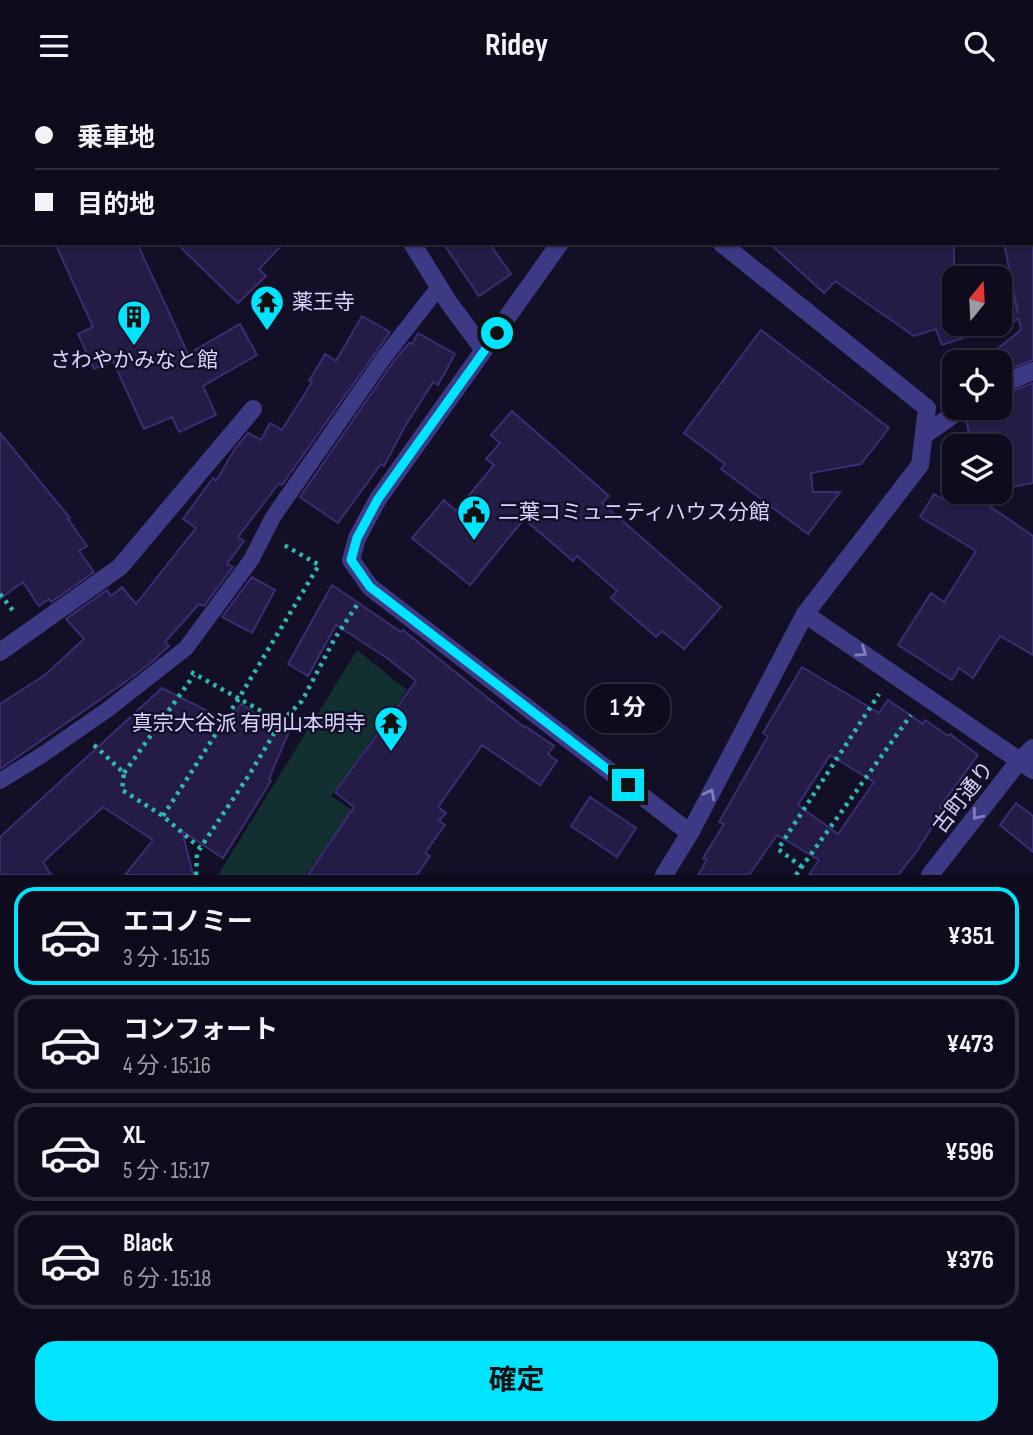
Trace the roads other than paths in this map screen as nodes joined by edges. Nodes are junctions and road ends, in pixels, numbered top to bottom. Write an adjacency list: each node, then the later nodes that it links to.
1 (413, 245): 4 (street)
2 (559, 245): 5 (street)
3 (723, 245): 10 (street)
4 (439, 287): 5 (street); 15 (lane)
5 (484, 350): 16 (street)
6 (1033, 371): 7 (street)
7 (1012, 380)
8 (253, 409): 12 (street)
9 (946, 420): 10 (street)
10 (924, 435): 11 (street)
11 (805, 614): 14 (street, one-way to 14); 16 (street, one-way to 11)
12 (0, 652)
13 (1033, 748): 14 (street, 古町通り)
14 (1026, 765): 18 (street, 古町通り, one-way to 18)
15 (0, 781)
16 (690, 833): 17 (street)
17 (664, 875)
18 (930, 875)

